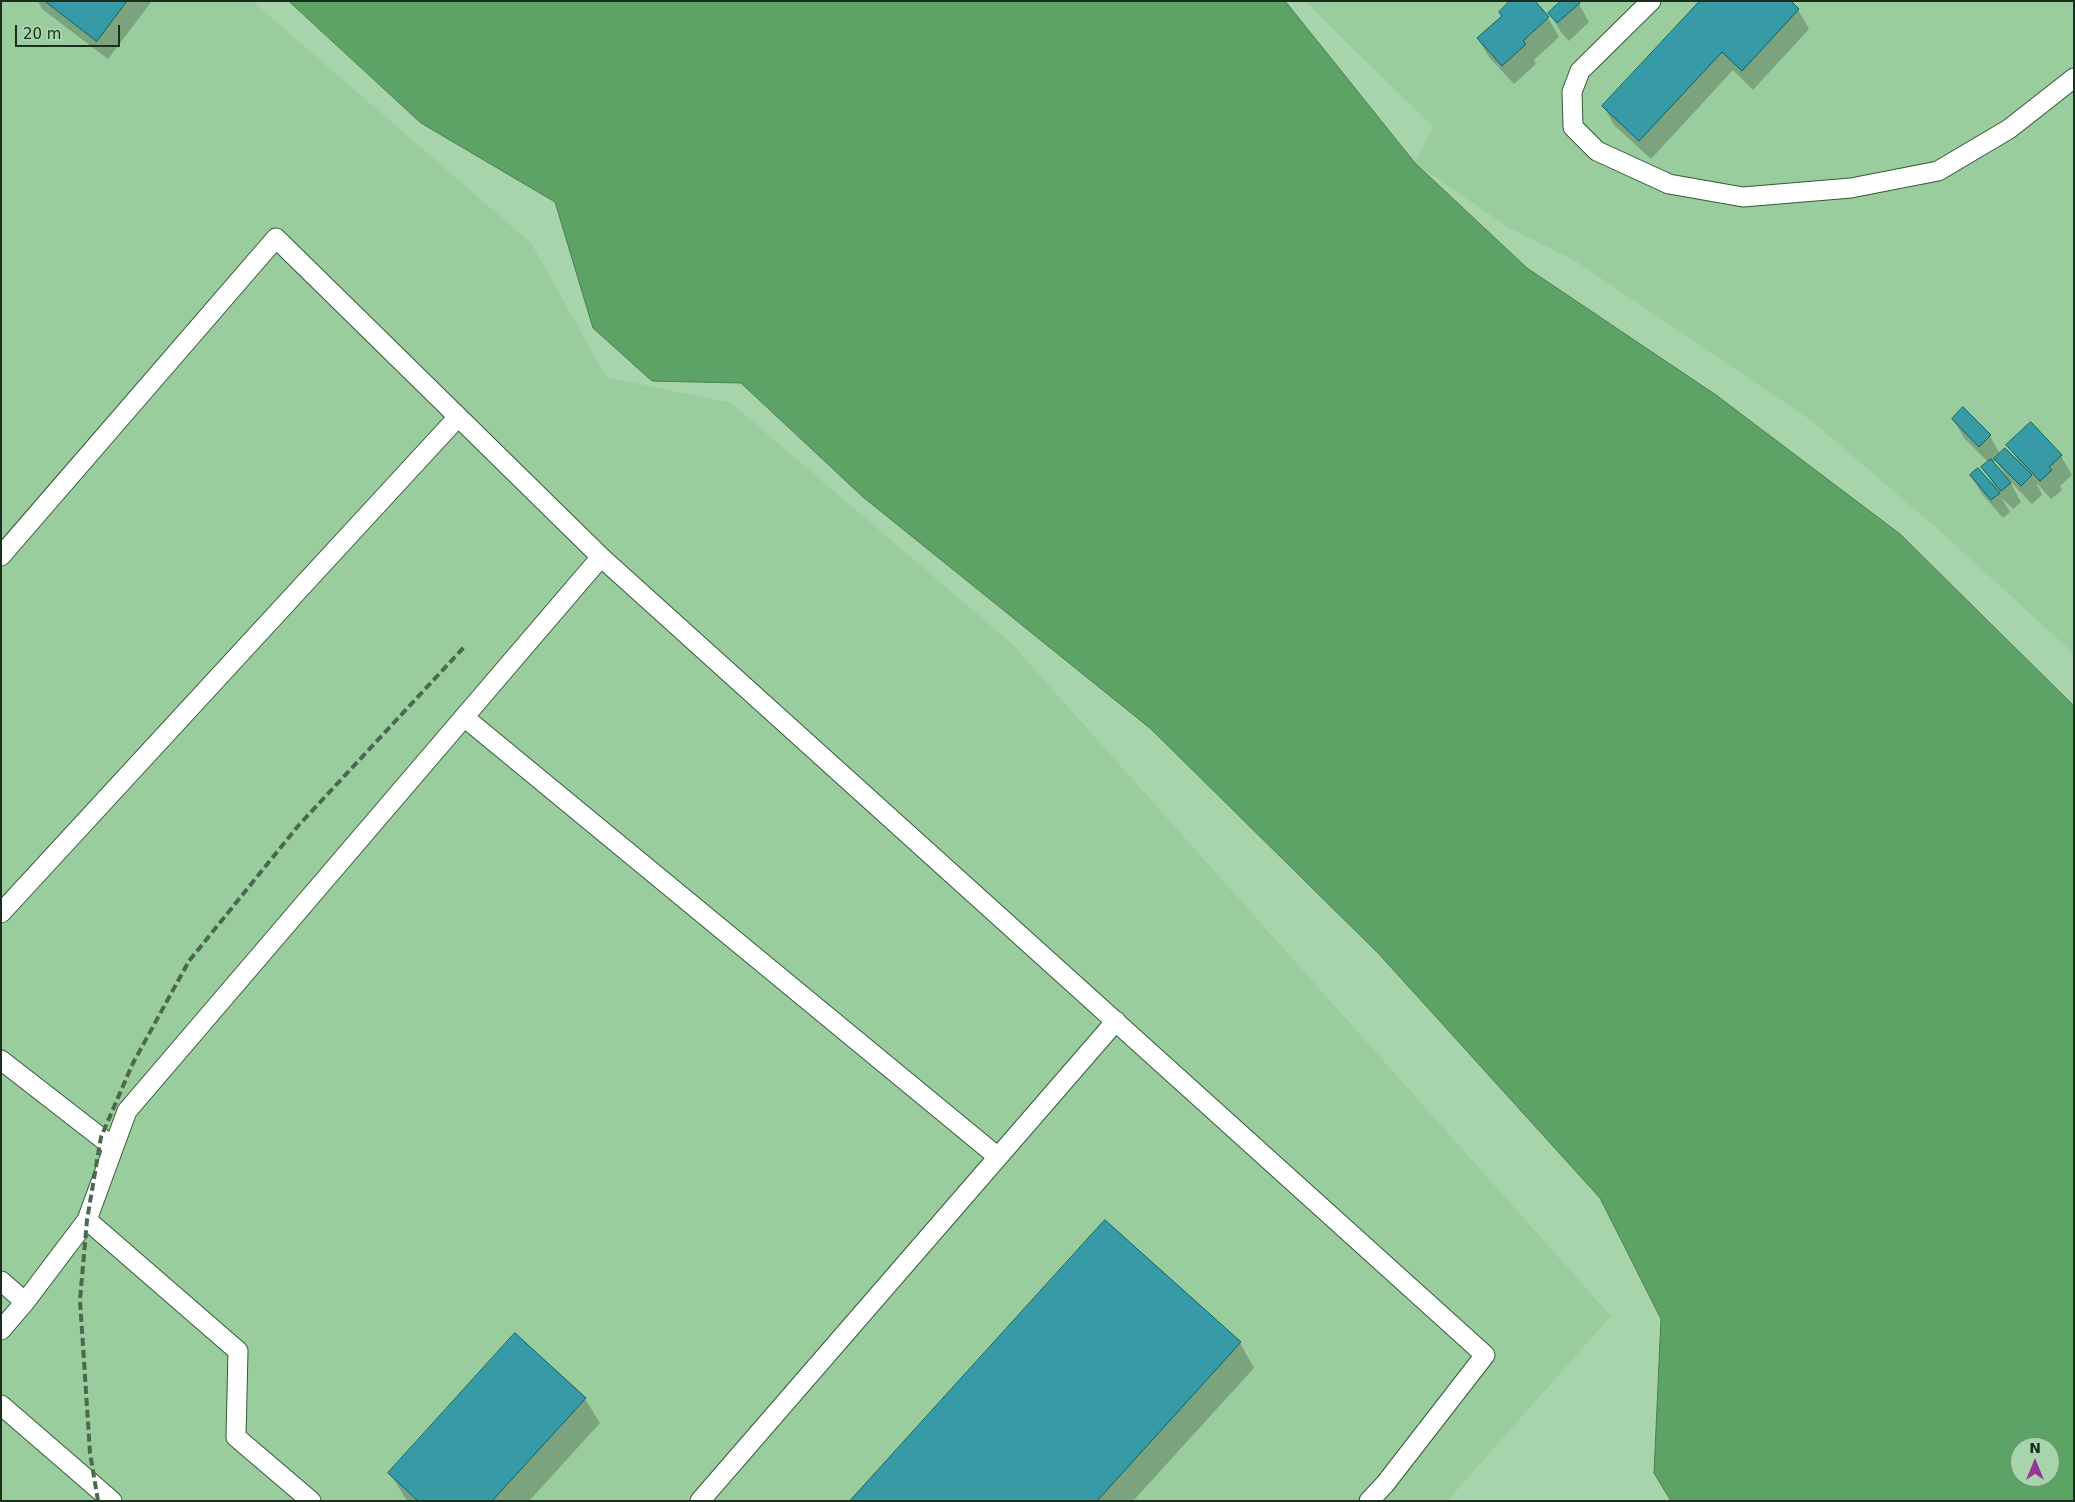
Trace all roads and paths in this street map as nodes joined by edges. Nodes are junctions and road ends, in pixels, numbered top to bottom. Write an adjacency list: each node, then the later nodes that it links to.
1 (1651, 1): 2 (lane)
2 (2074, 78)
3 (458, 417): 4 (lane); 5 (lane); 7 (lane)
4 (1, 556)
5 (601, 557): 6 (lane); 8 (lane)
6 (464, 717): 10 (lane); 11 (lane)
7 (1, 912)
8 (1116, 1021): 11 (lane); 20 (lane)
9 (1, 1060): 10 (lane)
10 (113, 1147): 12 (lane)
11 (998, 1156): 19 (lane)
12 (87, 1220): 14 (lane); 18 (lane)
13 (1, 1281): 14 (lane)
14 (25, 1302): 15 (lane)
15 (1, 1330)
16 (1, 1405): 17 (lane)
17 (112, 1501)
18 (311, 1501)
19 (700, 1501)
20 (1369, 1501)

